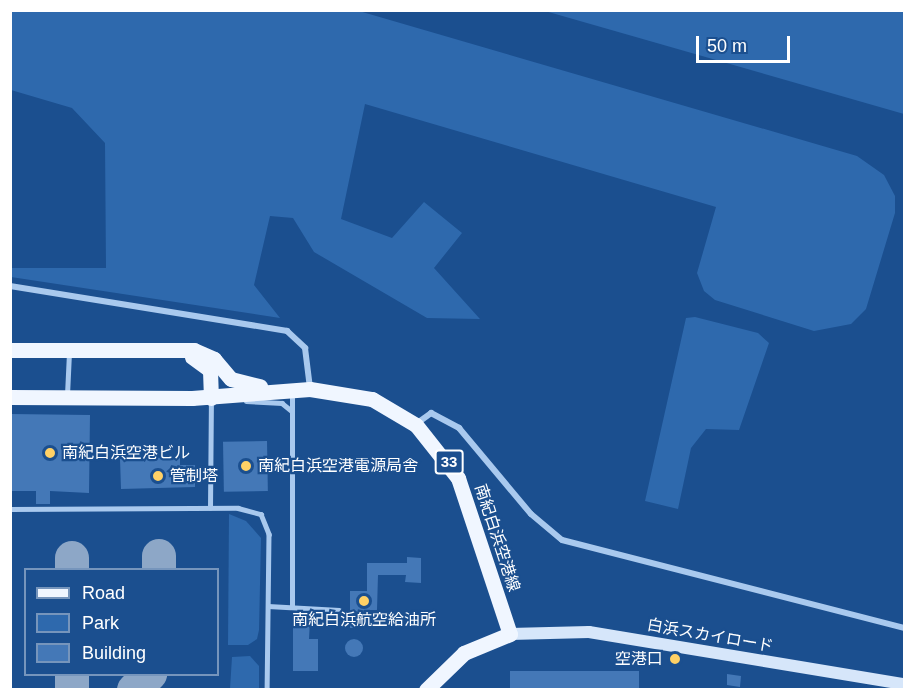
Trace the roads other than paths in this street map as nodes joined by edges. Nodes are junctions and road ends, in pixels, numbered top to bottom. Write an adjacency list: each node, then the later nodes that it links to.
1 (10, 286): 5 (street)
2 (10, 350): 3 (main road, 南紀白浜空港線 / 33)
3 (69, 350): 4 (main road, 南紀白浜空港線 / 33); 7 (lane)
4 (160, 350): 6 (main road, 南紀白浜空港線 / 33); 9 (main road)
5 (310, 388): 6 (main road, 南紀白浜空港線 / 33); 11 (main road, 南紀白浜空港線 / 33)
6 (292, 390): 9 (main road, 南紀白浜空港線 / 33); 10 (lane)
7 (66, 397): 8 (main road, 南紀白浜空港線 / 33); 9 (main road, 南紀白浜空港線 / 33)
8 (10, 398)
9 (211, 398): 10 (lane); 12 (lane)
10 (292, 411): 15 (lane)
11 (416, 425): 17 (street); 18 (main road, 南紀白浜空港線 / 33)
12 (210, 508): 13 (lane); 14 (lane)
13 (10, 509)
14 (268, 606): 15 (lane); 20 (lane)
15 (292, 607): 16 (lane)
16 (339, 610)
17 (904, 628)
18 (510, 634): 19 (street, 白浜スカイロード); 21 (main road)
19 (904, 684)
20 (267, 690)
21 (426, 690)

